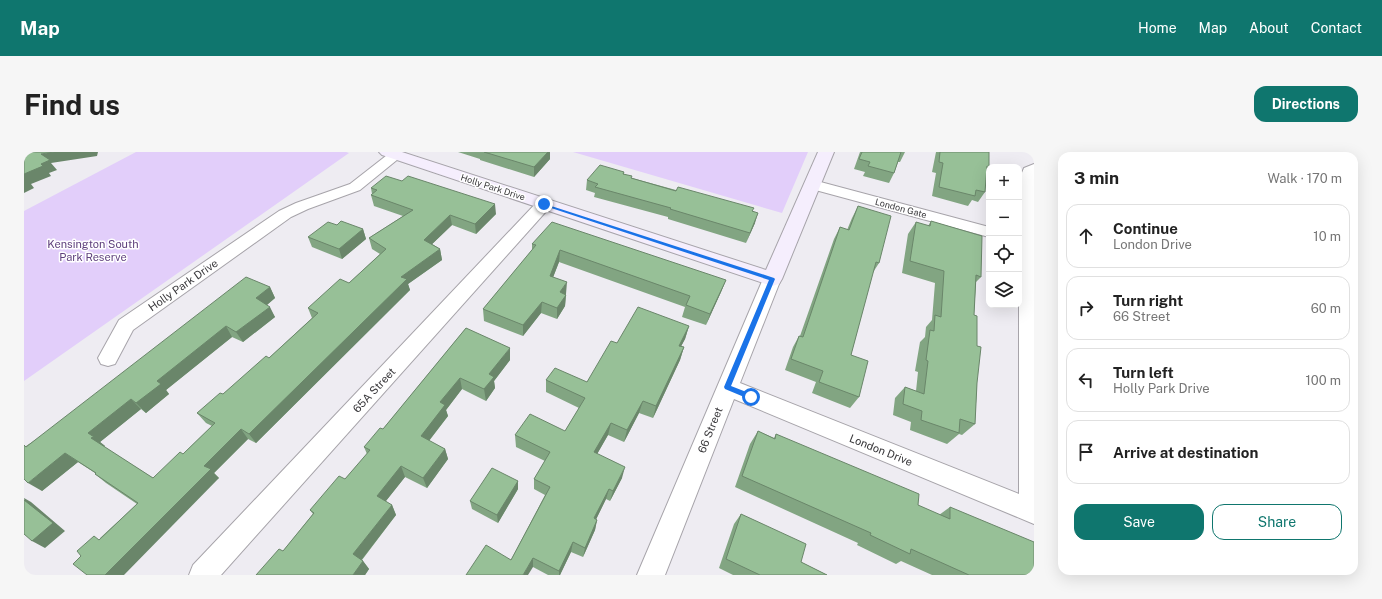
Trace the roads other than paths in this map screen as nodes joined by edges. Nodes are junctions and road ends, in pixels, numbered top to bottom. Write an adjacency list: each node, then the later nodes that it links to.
1 (826, 152): 4 (street, 66 Street)
2 (392, 154): 5 (street, Holly Park Drive); 9 (street, Holly Park Drive)
3 (1034, 168): 7 (street)
4 (813, 184): 6 (street, London Gate); 8 (street, 66 Street)
5 (544, 204): 8 (street, Holly Park Drive); 12 (street, 65A Street)
6 (986, 231)
7 (1023, 241): 11 (street)
8 (772, 279): 10 (street, 66 Street)
9 (108, 358)
10 (727, 387): 11 (street, London Drive); 13 (street, 66 Street)
11 (1033, 511)
12 (203, 575)
13 (651, 575)

